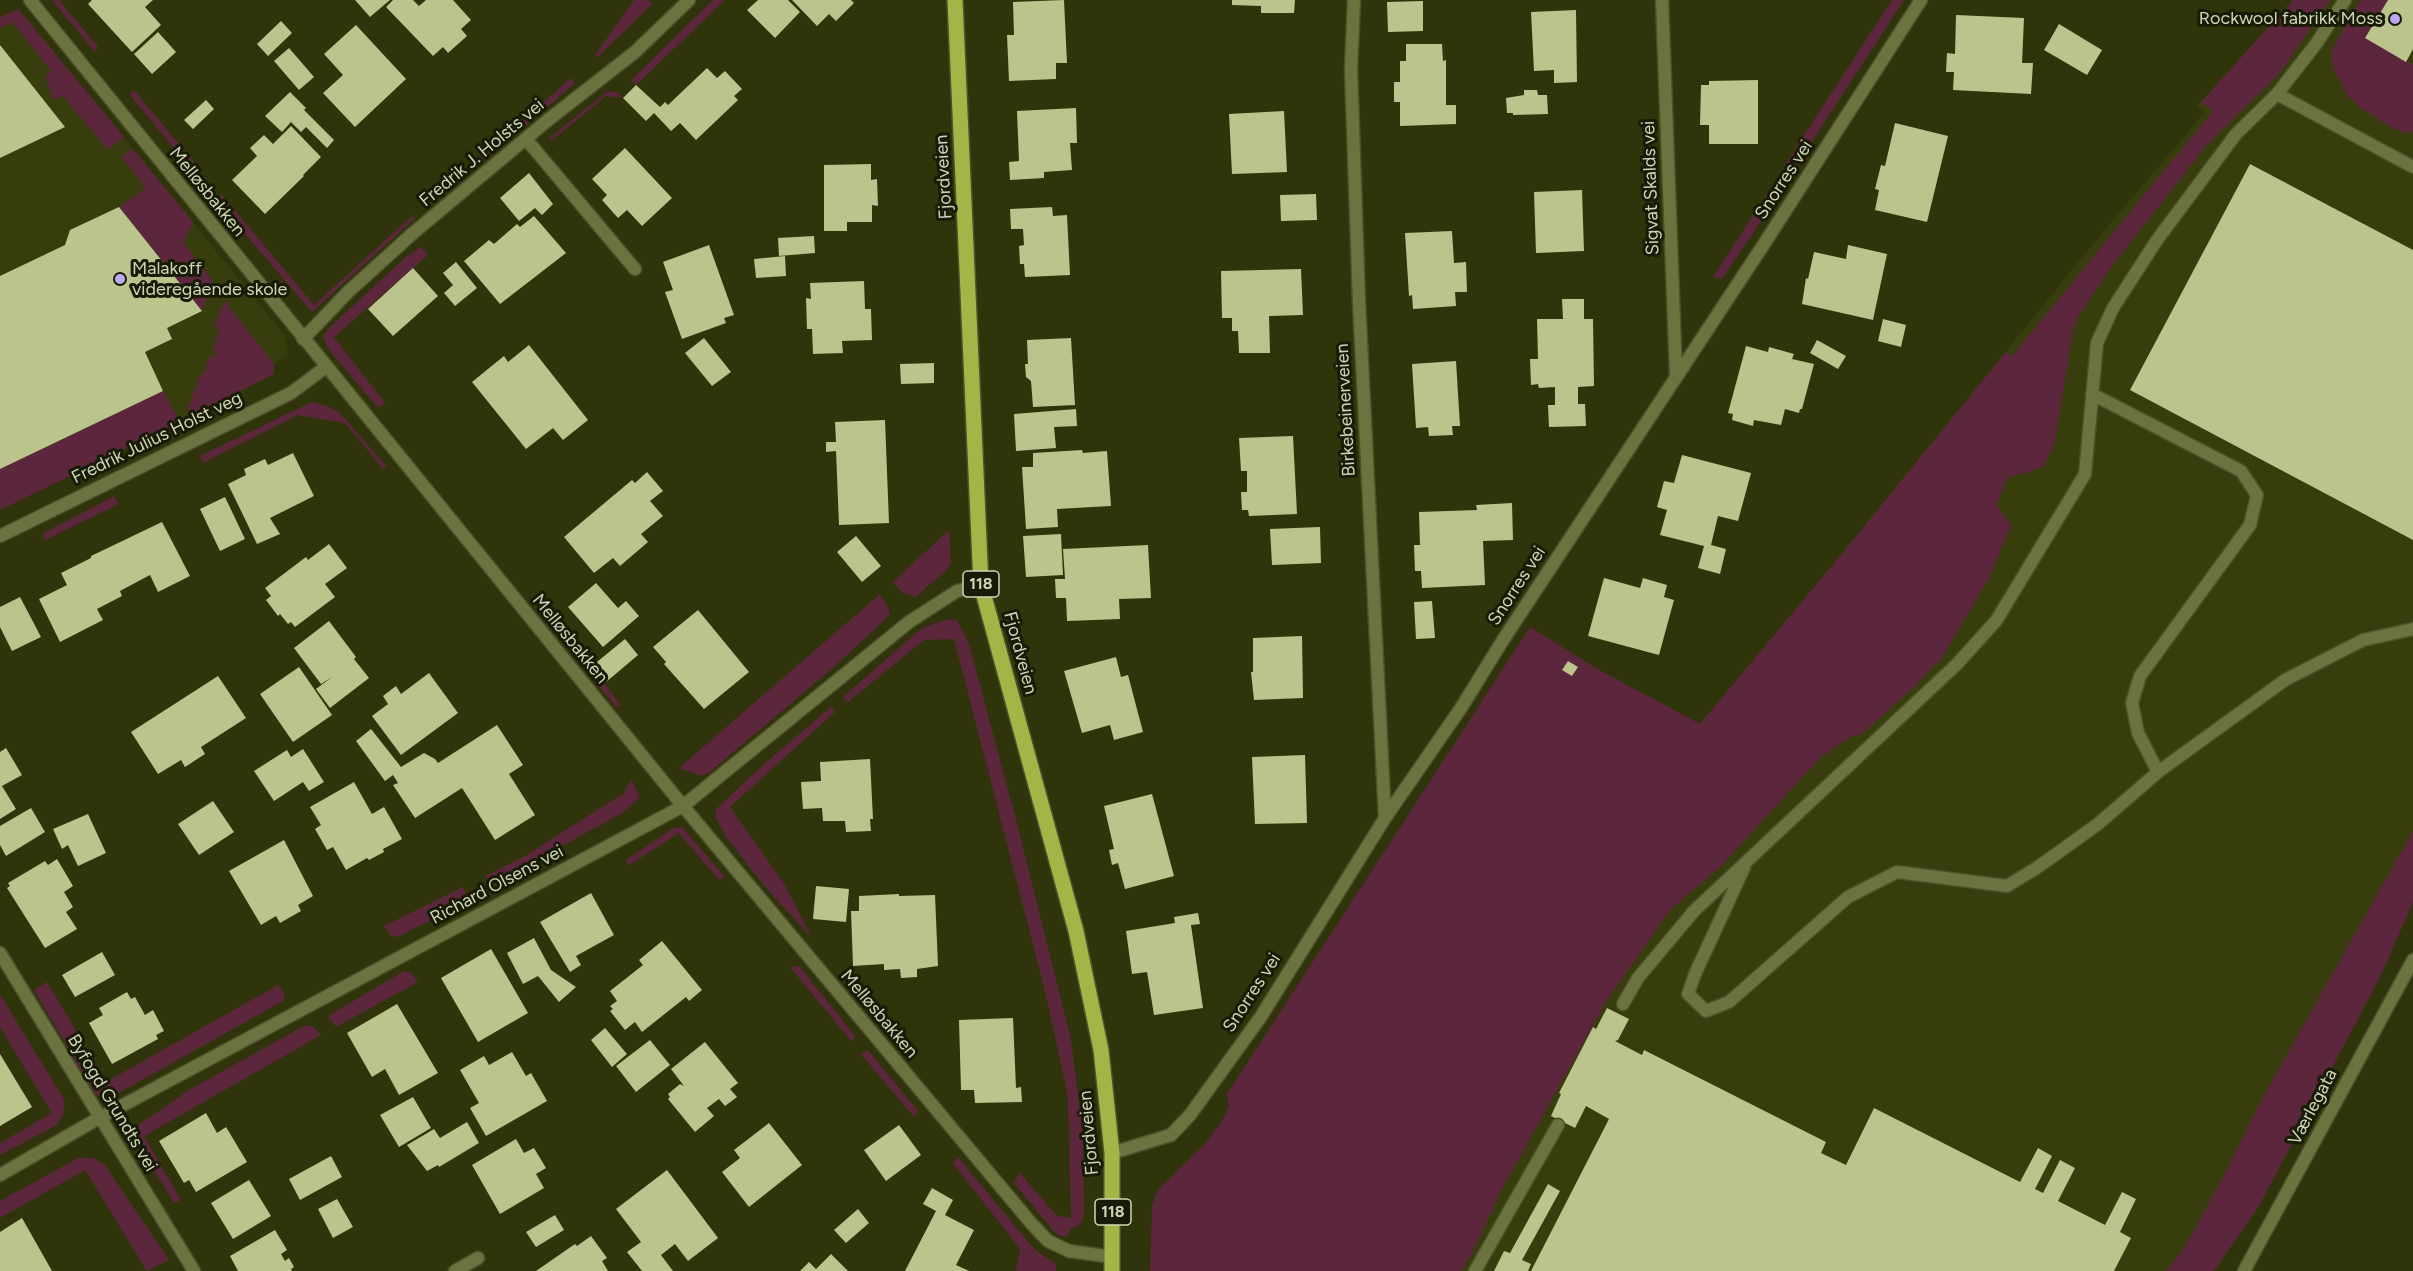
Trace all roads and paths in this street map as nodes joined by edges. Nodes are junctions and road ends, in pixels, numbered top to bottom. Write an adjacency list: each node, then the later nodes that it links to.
1 (30, 0): 12 (street, Melløsbakken)
2 (689, 0): 9 (street, Fredrik J. Holsts vei)
3 (955, 0): 17 (main road, Fjordveien / 118)
4 (1354, 0): 21 (street, Birkebeinerveien)
5 (1662, 0): 14 (street, Sigvat Skalds vei)
6 (1921, 0): 14 (street, Snorres vei)
7 (2345, 0): 8 (street)
8 (2277, 94): 10 (street); 15 (street)
9 (526, 139): 11 (street); 12 (street, Fredrik J. Holsts vei)
10 (2413, 167)
11 (635, 269)
12 (303, 339): 13 (street, Melløsbakken)
13 (327, 367): 16 (street, Fredrik Julius Holst veg); 20 (street, Melløsbakken)
14 (1676, 375): 21 (street, Snorres vei)
15 (2092, 394): 19 (street); 22 (street)
16 (0, 536)
17 (981, 585): 20 (street, Richard Olsens vei); 28 (main road, Fjordveien / 118)
18 (2413, 629): 19 (street)
19 (2158, 772): 22 (street)
20 (683, 806): 26 (street, Richard Olsens vei); 31 (street, Melløsbakken)
21 (1384, 818): 28 (street, Snorres vei)
22 (1747, 862): 25 (street)
23 (0, 953): 26 (street, Byfogd Grundts vei)
24 (2413, 960): 35 (street, Værlegata)
25 (1623, 1004)
26 (99, 1118): 29 (street, Richard Olsens vei); 32 (street, Byfogd Grundts vei)
27 (1558, 1125): 34 (street)
28 (1112, 1153): 31 (main road, Fjordveien / 118)
29 (0, 1175)
30 (478, 1258): 33 (street)
31 (1113, 1264)
32 (194, 1271)
33 (455, 1271)
34 (1475, 1271)
35 (2244, 1271)

